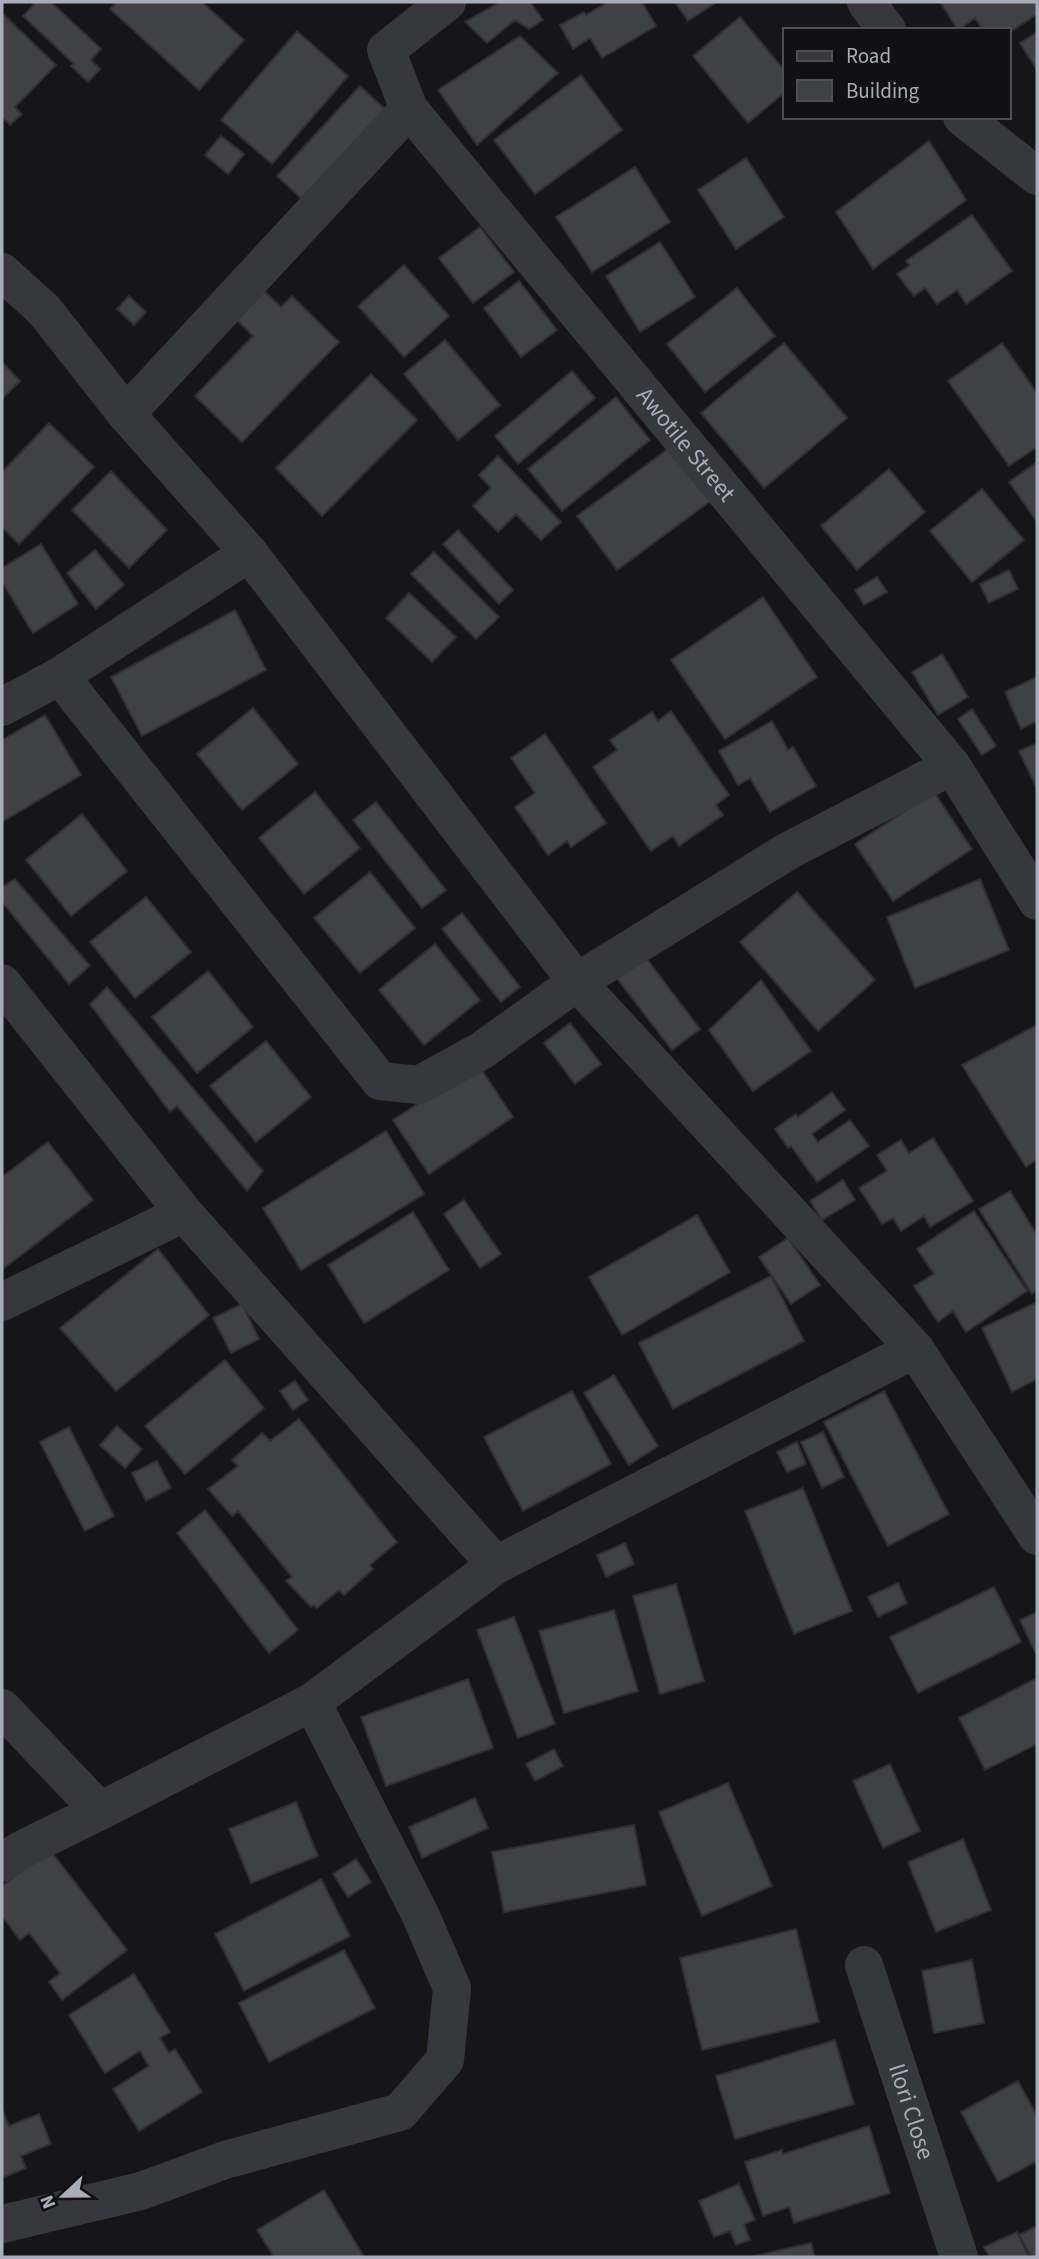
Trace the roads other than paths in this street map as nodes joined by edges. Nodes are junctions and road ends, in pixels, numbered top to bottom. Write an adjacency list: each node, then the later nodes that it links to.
1 (447, 2): 4 (street, Awotile Street)
2 (866, 2): 3 (street)
3 (886, 28)
4 (409, 109): 8 (street); 12 (street, Awotile Street)
5 (965, 119): 6 (street)
6 (1037, 176)
7 (2, 272): 8 (street)
8 (126, 414): 9 (street)
9 (249, 553): 10 (street); 14 (street)
10 (60, 677): 11 (street); 14 (street)
11 (2, 707)
12 (952, 766): 13 (street, Awotile Street); 14 (street)
13 (1037, 901)
14 (577, 982): 18 (street)
15 (2, 983): 16 (street)
16 (184, 1213): 17 (street); 20 (street)
17 (2, 1302)
18 (915, 1349): 19 (street); 20 (street)
19 (1037, 1536)
20 (496, 1564): 21 (street)
21 (312, 1702): 23 (street); 26 (street)
22 (2, 1708): 23 (street)
23 (100, 1811): 24 (street)
24 (2, 1863)
25 (864, 1965): 27 (street, Ilori Close)
26 (2, 2224)
27 (960, 2257)

